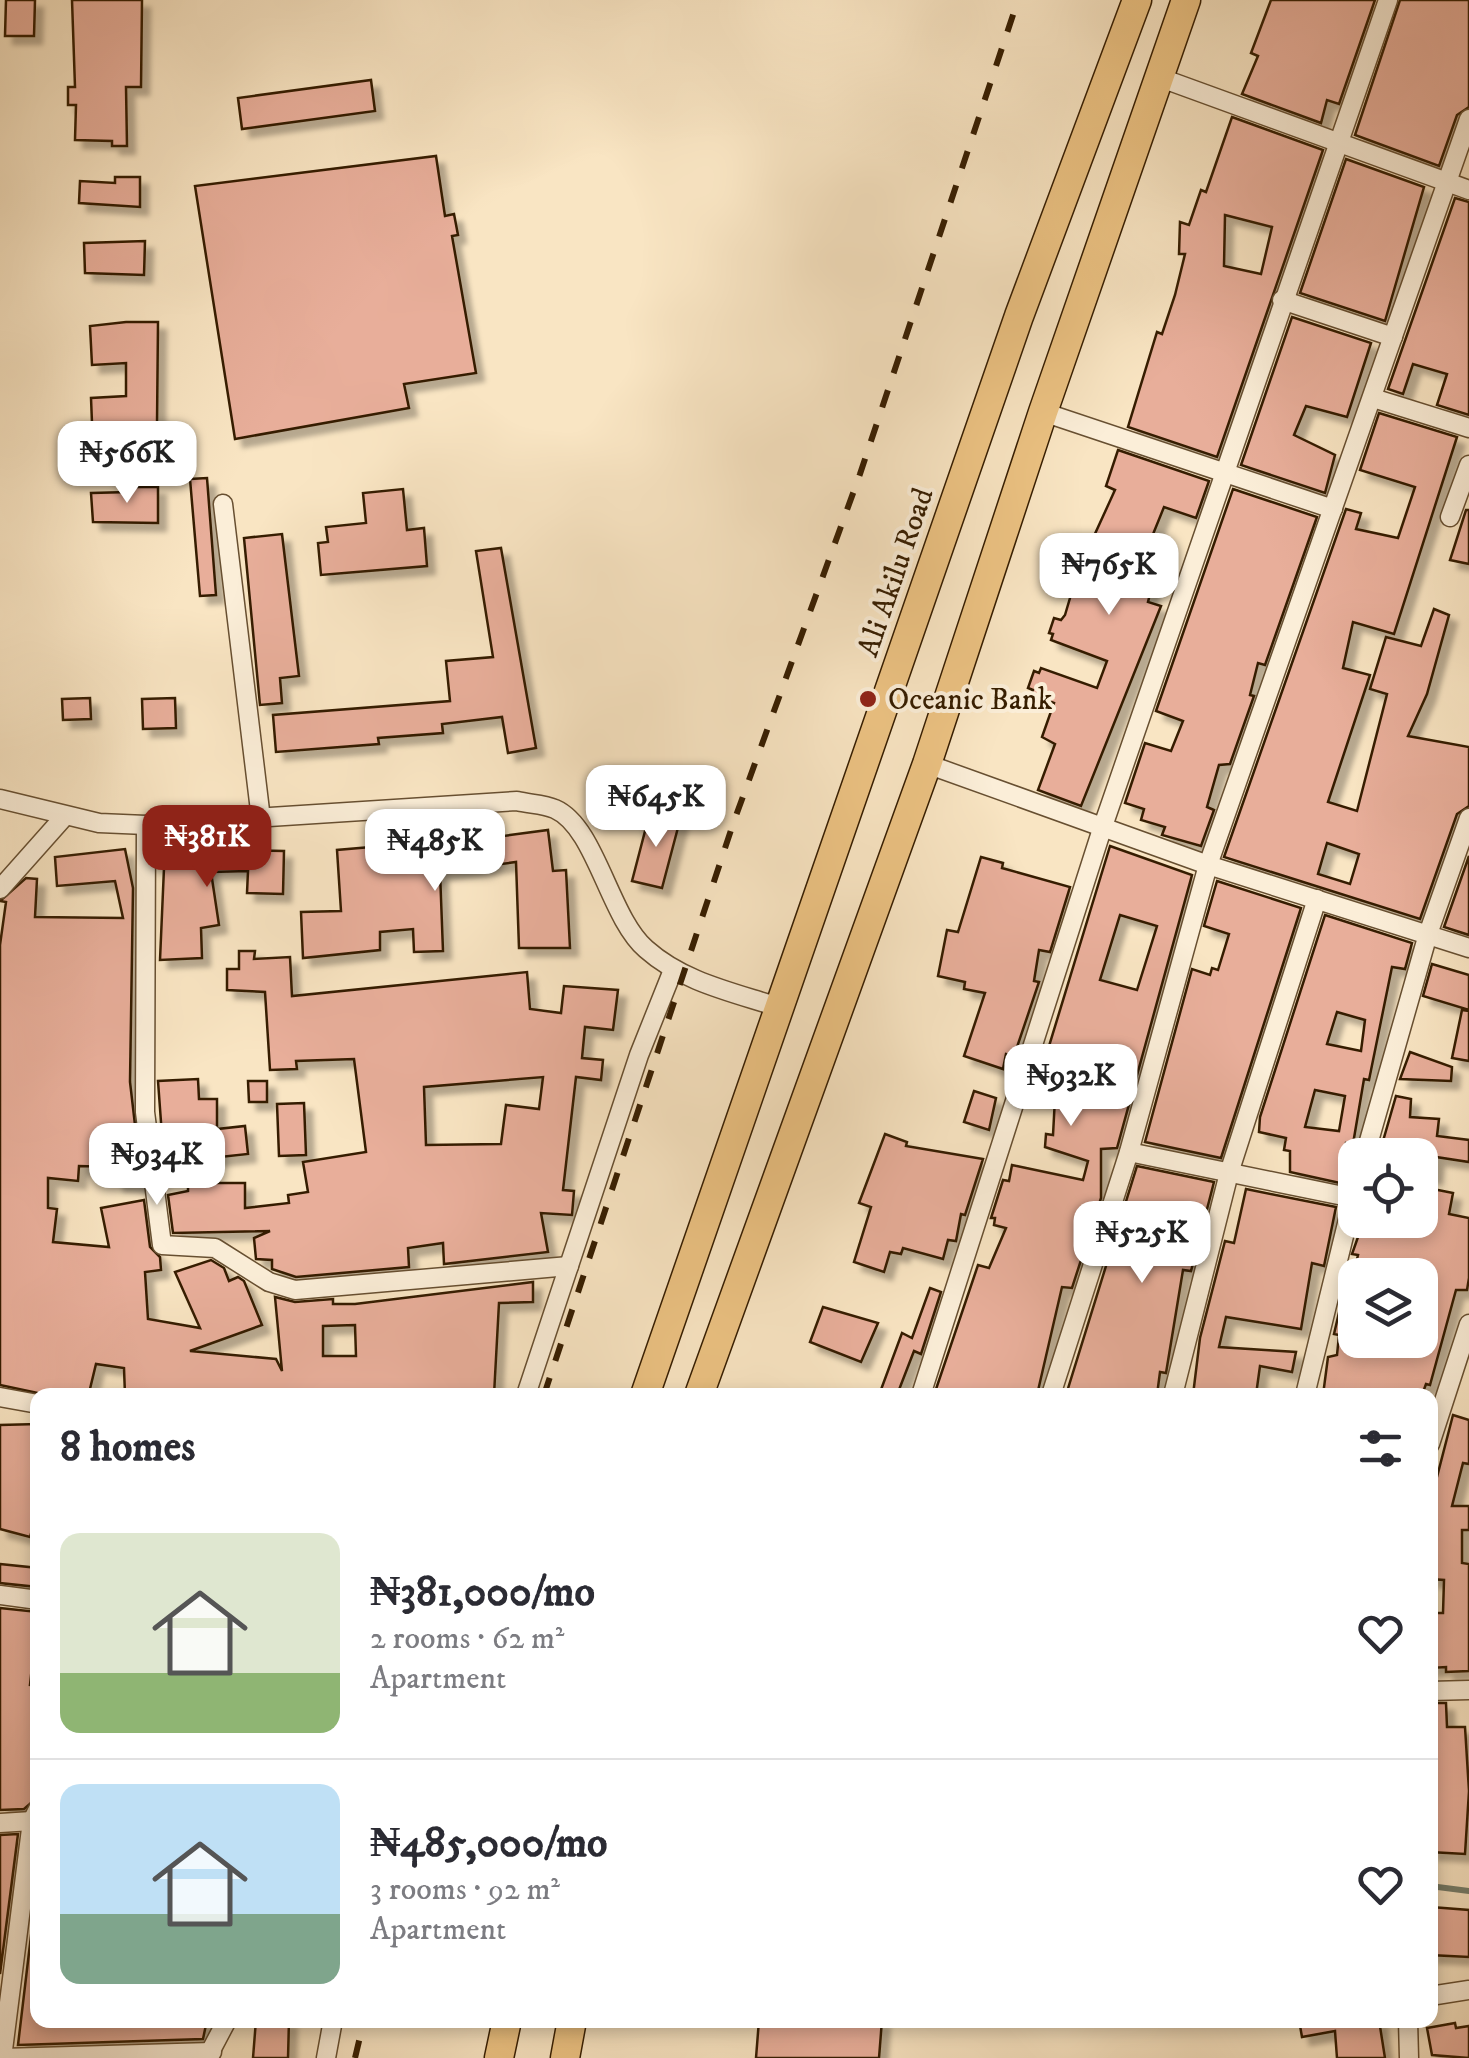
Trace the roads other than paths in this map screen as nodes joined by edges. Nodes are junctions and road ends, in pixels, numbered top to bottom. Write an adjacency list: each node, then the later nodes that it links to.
1 (1137, 0): 32 (main road, Ali Akilu Road)
2 (1186, 0): 4 (main road)
3 (1388, 0): 6 (street)
4 (1161, 78): 6 (street); 12 (main road)
5 (1469, 119): 7 (street)
6 (1339, 144): 7 (street); 9 (street)
7 (1446, 183): 8 (street); 10 (street)
8 (1469, 190)
9 (1282, 300): 10 (street); 15 (street)
10 (1393, 337): 11 (street)
11 (1373, 398): 13 (street); 17 (street)
12 (1042, 412): 15 (street); 19 (main road)
13 (1469, 428)
14 (1469, 465): 18 (street)
15 (1227, 471): 17 (street); 25 (street)
16 (223, 504): 22 (street)
17 (1332, 509): 26 (street)
18 (1450, 517)
19 (927, 764): 25 (street); 42 (main road)
20 (0, 799): 21 (street)
21 (64, 817): 24 (street); 27 (street)
22 (261, 818): 24 (street); 31 (street)
23 (1469, 818): 29 (street)
24 (146, 825): 38 (street)
25 (1102, 828): 26 (street); 43 (street)
26 (1208, 865): 28 (street); 34 (street)
27 (0, 889)
28 (1317, 899): 29 (street); 35 (street)
29 (1428, 934): 30 (street); 33 (street)
30 (1469, 948)
31 (673, 970): 32 (street); 38 (street)
32 (778, 1007): 41 (main road, Ali Akilu Road)
33 (1370, 1138)
34 (1128, 1152): 35 (street); 44 (street)
35 (1230, 1174): 36 (street); 45 (street)
36 (1338, 1191)
37 (1343, 1238): 46 (street)
38 (569, 1266): 40 (street)
39 (1469, 1324): 49 (street)
40 (528, 1388)
41 (647, 1388)
42 (702, 1388)
43 (923, 1388)
44 (1053, 1388)
45 (1175, 1388)
46 (1307, 1388)
47 (0, 1397): 48 (street)
48 (30, 1403)
49 (1438, 1419)
50 (0, 1595): 51 (street)
51 (30, 1599)
52 (1469, 1690): 53 (street)
53 (1438, 1691)
54 (30, 1816): 55 (street)
55 (0, 1822)
56 (30, 1852): 65 (street)
57 (1469, 1990): 58 (street)
58 (1438, 1995)
59 (224, 2028): 64 (street)
60 (332, 2028): 66 (street)
61 (505, 2028): 67 (main road)
62 (571, 2028): 68 (main road)
63 (1408, 2028): 69 (street)
64 (210, 2055): 65 (street)
65 (2, 2058)
66 (326, 2058)
67 (499, 2058)
68 (566, 2058)
69 (1409, 2058)

